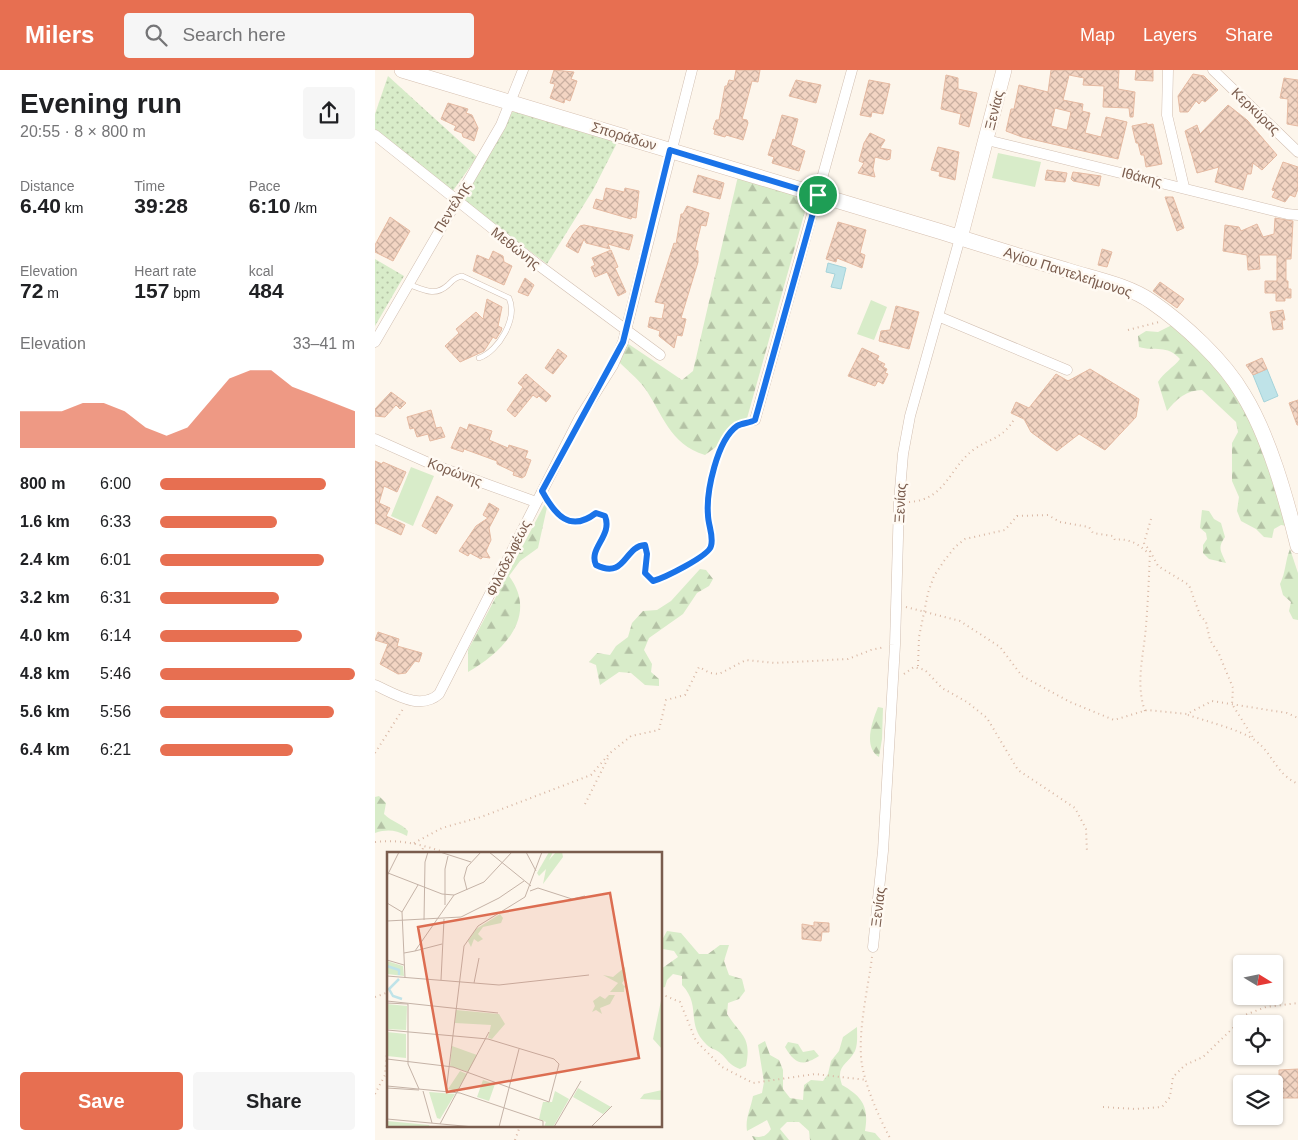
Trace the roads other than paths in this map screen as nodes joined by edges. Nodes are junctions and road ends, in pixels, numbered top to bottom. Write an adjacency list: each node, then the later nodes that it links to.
1 (402, 70): 8 (street, Σποράδων)
2 (523, 70): 8 (street, Πεντέλης)
3 (691, 70): 11 (street, Φιλαδελφέως)
4 (852, 70): 14 (street)
5 (1004, 70): 10 (street, Ξενίας)
6 (1168, 70): 13 (street)
7 (1213, 70): 12 (street, Κερκύρας)
8 (511, 103): 11 (street, Σποράδων); 15 (street, Πεντέλης)
9 (375, 135): 15 (street, Μεθώνης)
10 (987, 140): 13 (street, Ιθάκης); 17 (street, Ξενίας)
11 (670, 150): 14 (street, Σποράδων); 20 (street, Φιλαδελφέως)
12 (1298, 152)
13 (1184, 187): 16 (street, Ιθάκης)
14 (818, 195): 17 (street, Σποράδων); 25 (street)
15 (456, 201): 18 (street, Πεντέλης); 20 (street, Μεθώνης)
16 (1298, 215)
17 (960, 238): 19 (street, Ξενίας); 28 (street, Αγίου Παντελεήμονος)
18 (407, 284): 21 (street, Πεντέλης); 23 (lane)
19 (939, 317): 24 (street); 30 (street, Ξενίας)
20 (626, 331): 22 (street, Μεθώνης); 27 (street, Φιλαδελφέως)
21 (375, 342)
22 (660, 355)
23 (479, 358)
24 (1067, 370)
25 (755, 420)
26 (375, 439): 27 (street, Κορώνης)
27 (536, 502): 29 (street, Φιλαδελφέως)
28 (1298, 546)
29 (375, 685)
30 (873, 947)

